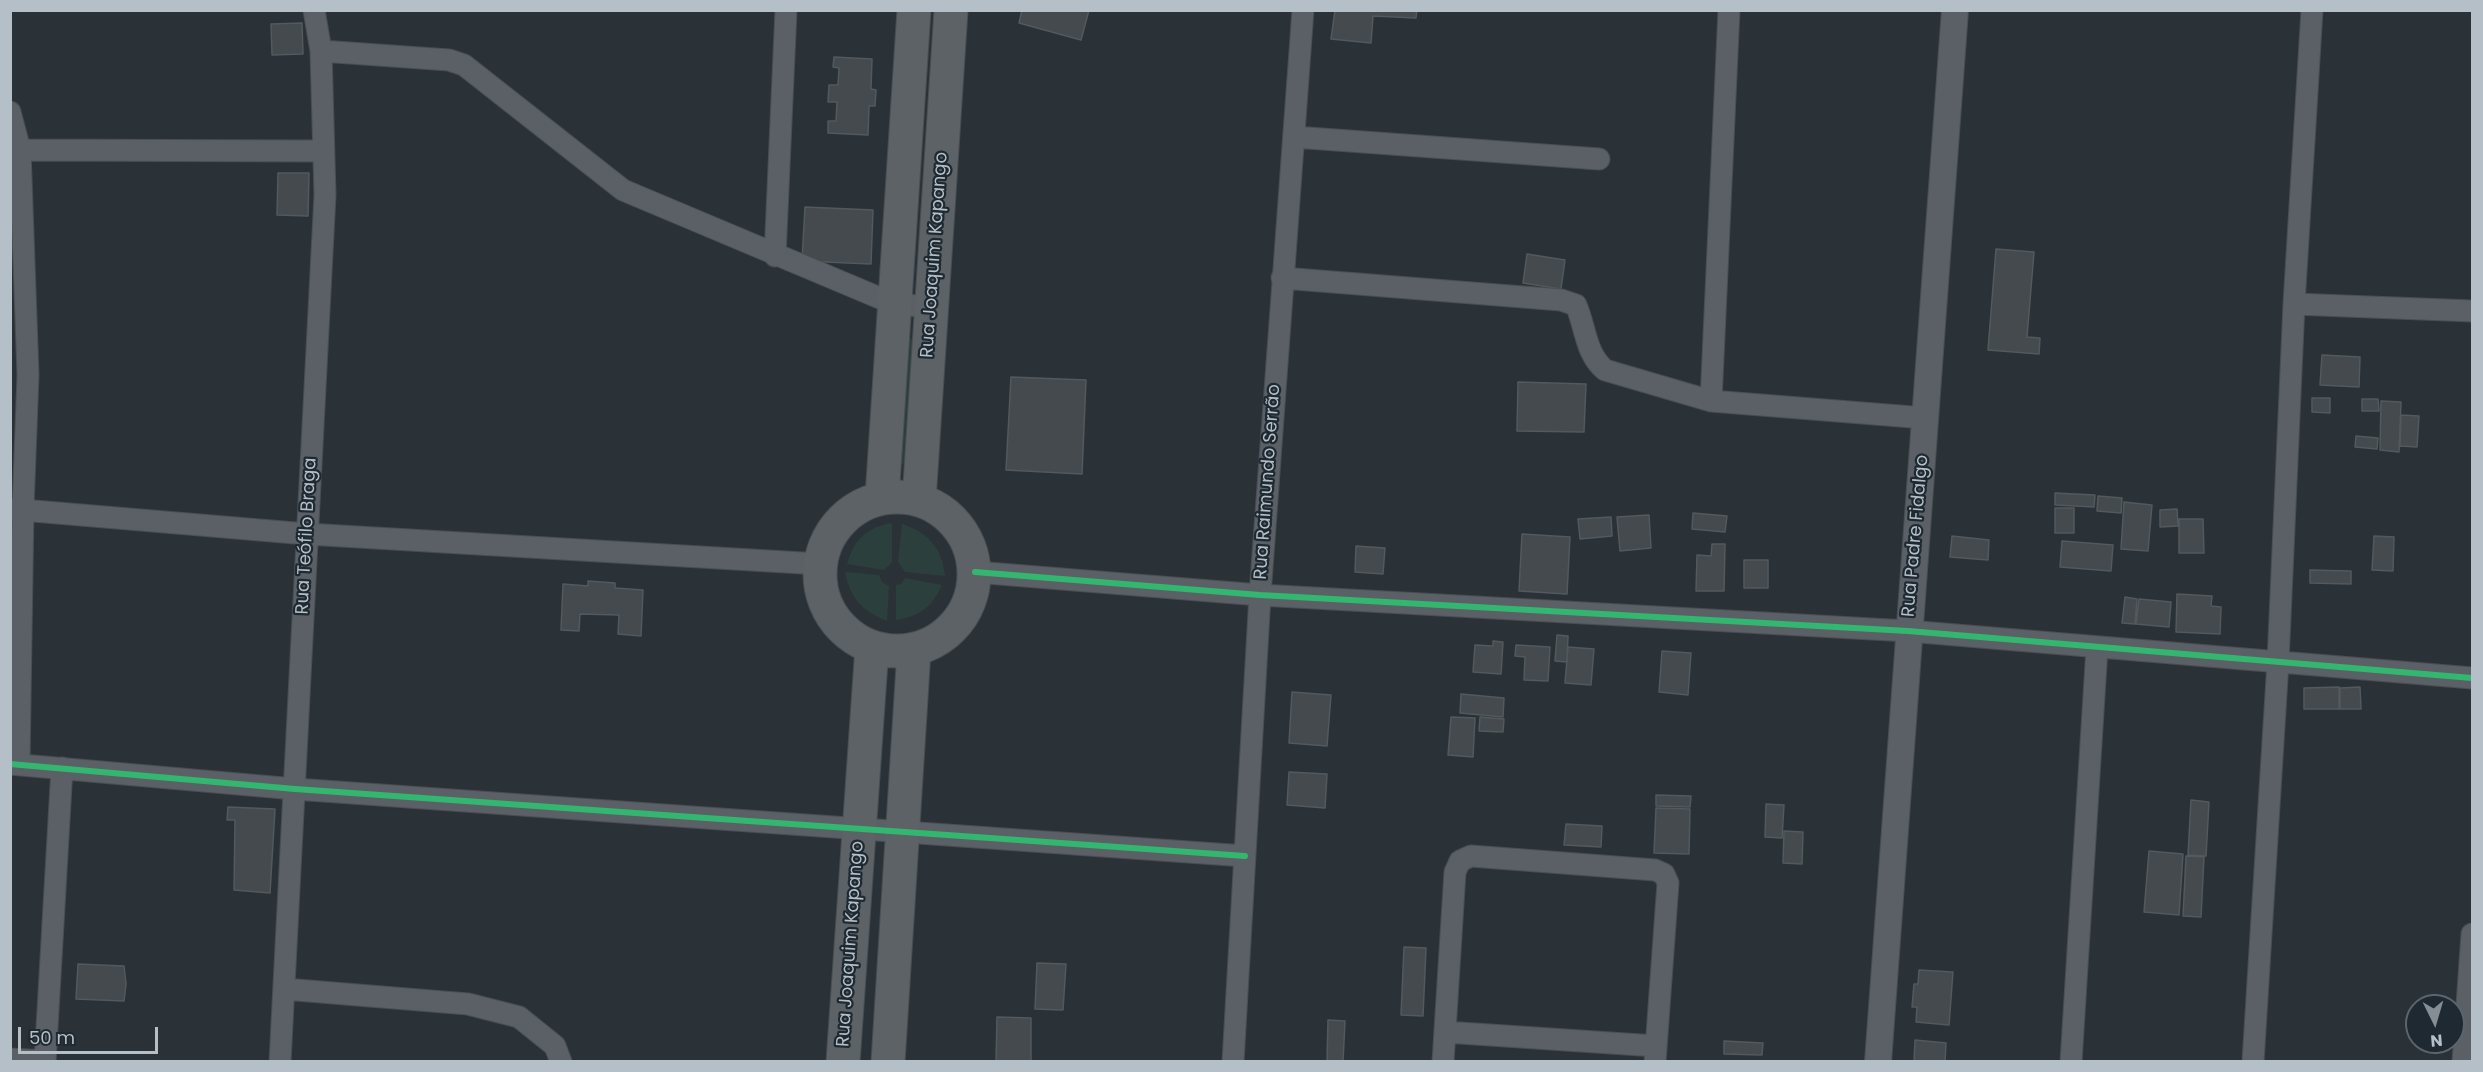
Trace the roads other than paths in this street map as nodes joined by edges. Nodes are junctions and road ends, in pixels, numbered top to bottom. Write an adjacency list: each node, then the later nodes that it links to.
1 (314, 10): 10 (street, Rua Teófilo Braga)
2 (786, 10): 17 (street)
3 (914, 10): 9 (main road, Rua Joaquim Kapango)
4 (951, 10): 11 (main road, Rua Joaquim Kapango)
5 (1303, 10): 13 (street, Rua Raimundo Serrão)
6 (1729, 10): 23 (street)
7 (1954, 10): 24 (street, Rua Padre Fidalgo)
8 (2312, 10): 20 (street)
9 (911, 50): 11 (main road); 19 (main road, Rua Joaquim Kapango)
10 (321, 51): 15 (street, Rua Teófilo Braga); 17 (street)
11 (948, 54): 21 (main road, Rua Joaquim Kapango)
12 (10, 112): 14 (street)
13 (1294, 137): 16 (street); 18 (street, Rua Raimundo Serrão)
14 (20, 150): 15 (street); 27 (street)
15 (324, 151): 28 (street, Rua Teófilo Braga)
16 (1599, 159)
17 (775, 256): 19 (street)
18 (1282, 278): 23 (street); 31 (street, Rua Raimundo Serrão)
19 (894, 304): 21 (street); 25 (main road, Rua Joaquim Kapango)
20 (2294, 304): 22 (street); 36 (street)
21 (932, 307): 26 (main road, Rua Joaquim Kapango)
22 (2472, 312)
23 (1711, 400): 24 (street)
24 (1925, 418): 32 (street, Rua Padre Fidalgo)
25 (882, 498): 26 (main road); 29 (main road)
26 (919, 500): 30 (main road)
27 (17, 508): 28 (street); 38 (street)
28 (307, 534): 29 (street); 40 (street, Rua Teófilo Braga)
29 (820, 564): 33 (main road)
30 (975, 572): 31 (street); 35 (main road)
31 (1260, 595): 32 (street); 43 (street, Rua Raimundo Serrão)
32 (1908, 631): 34 (street); 56 (street, Rua Padre Fidalgo)
33 (873, 647): 35 (main road); 41 (main road, Rua Joaquim Kapango)
34 (2097, 648): 36 (street); 57 (street)
35 (914, 650): 42 (main road)
36 (2278, 662): 37 (street); 58 (street)
37 (2472, 678)
38 (15, 764): 39 (street)
39 (62, 768): 40 (street); 49 (street)
40 (295, 789): 41 (street); 45 (street, Rua Teófilo Braga)
41 (859, 828): 42 (street); 52 (main road, Rua Joaquim Kapango)
42 (903, 830): 43 (street); 53 (main road)
43 (1245, 856): 54 (street, Rua Raimundo Serrão)
44 (2472, 934): 59 (street)
45 (284, 989): 50 (street, Rua Teófilo Braga); 51 (street)
46 (1445, 1032): 47 (street); 47 (street); 55 (street)
47 (1655, 1054)
48 (10, 1059): 49 (street)
49 (45, 1061)
50 (280, 1062)
51 (561, 1062)
52 (843, 1062)
53 (888, 1062)
54 (1233, 1062)
55 (1443, 1062)
56 (1878, 1062)
57 (2071, 1062)
58 (2253, 1062)
59 (2463, 1062)

